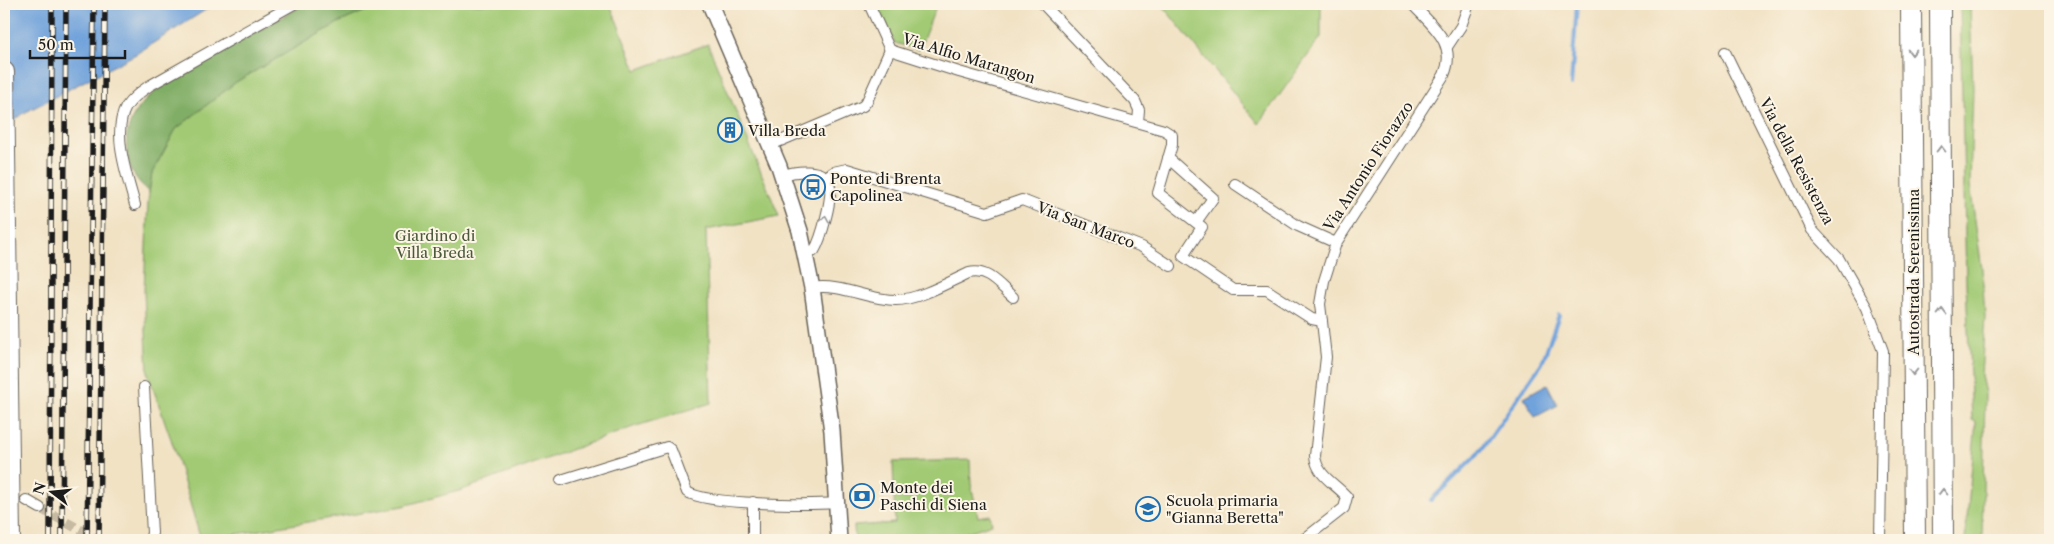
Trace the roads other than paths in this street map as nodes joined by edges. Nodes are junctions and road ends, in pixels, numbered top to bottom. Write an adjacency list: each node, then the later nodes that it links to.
1 (294, 4): 19 (street)
2 (710, 4): 14 (main road)
3 (869, 4): 10 (street)
4 (1043, 4): 13 (street)
5 (1412, 4): 9 (street)
6 (1469, 4): 9 (street, Via Antonio Fiorazzo)
7 (1911, 4): 39 (highway, Autostrada Serenissima, one-way to 39)
8 (1941, 4): 40 (highway, Autostrada Serenissima, one-way to 8)
9 (1448, 47): 21 (street, Via Antonio Fiorazzo)
10 (890, 50): 13 (street, Via Alfio Marangon); 14 (street, Via Alfio Marangon)
11 (1725, 52): 38 (street, Via della Resistenza)
12 (4, 72): 33 (highway)
13 (1138, 122): 15 (street, Via Alfio Marangon)
14 (771, 145): 16 (main road)
15 (1168, 158): 20 (street, Via Alfio Marangon); 20 (street)
16 (782, 175): 17 (street); 22 (main road)
17 (826, 177): 22 (street, one-way to 17); 23 (street, Via San Marco)
18 (1235, 184): 21 (street)
19 (135, 206)
20 (1196, 222): 26 (street)
21 (1336, 243): 26 (street, Via Antonio Fiorazzo)
22 (804, 254): 24 (main road)
23 (1171, 266)
24 (812, 288): 25 (street); 31 (main road)
25 (1013, 297)
26 (1322, 321): 37 (street, Via Antonio Fiorazzo)
27 (144, 387): 34 (street)
28 (562, 477): 30 (street)
29 (26, 500): 32 (street)
30 (753, 502): 31 (street); 35 (street)
31 (837, 503): 36 (main road)
32 (40, 508)
33 (10, 540)
34 (150, 540)
35 (753, 540)
36 (839, 540)
37 (1303, 540)
38 (1880, 540)
39 (1915, 540)
40 (1943, 540)

